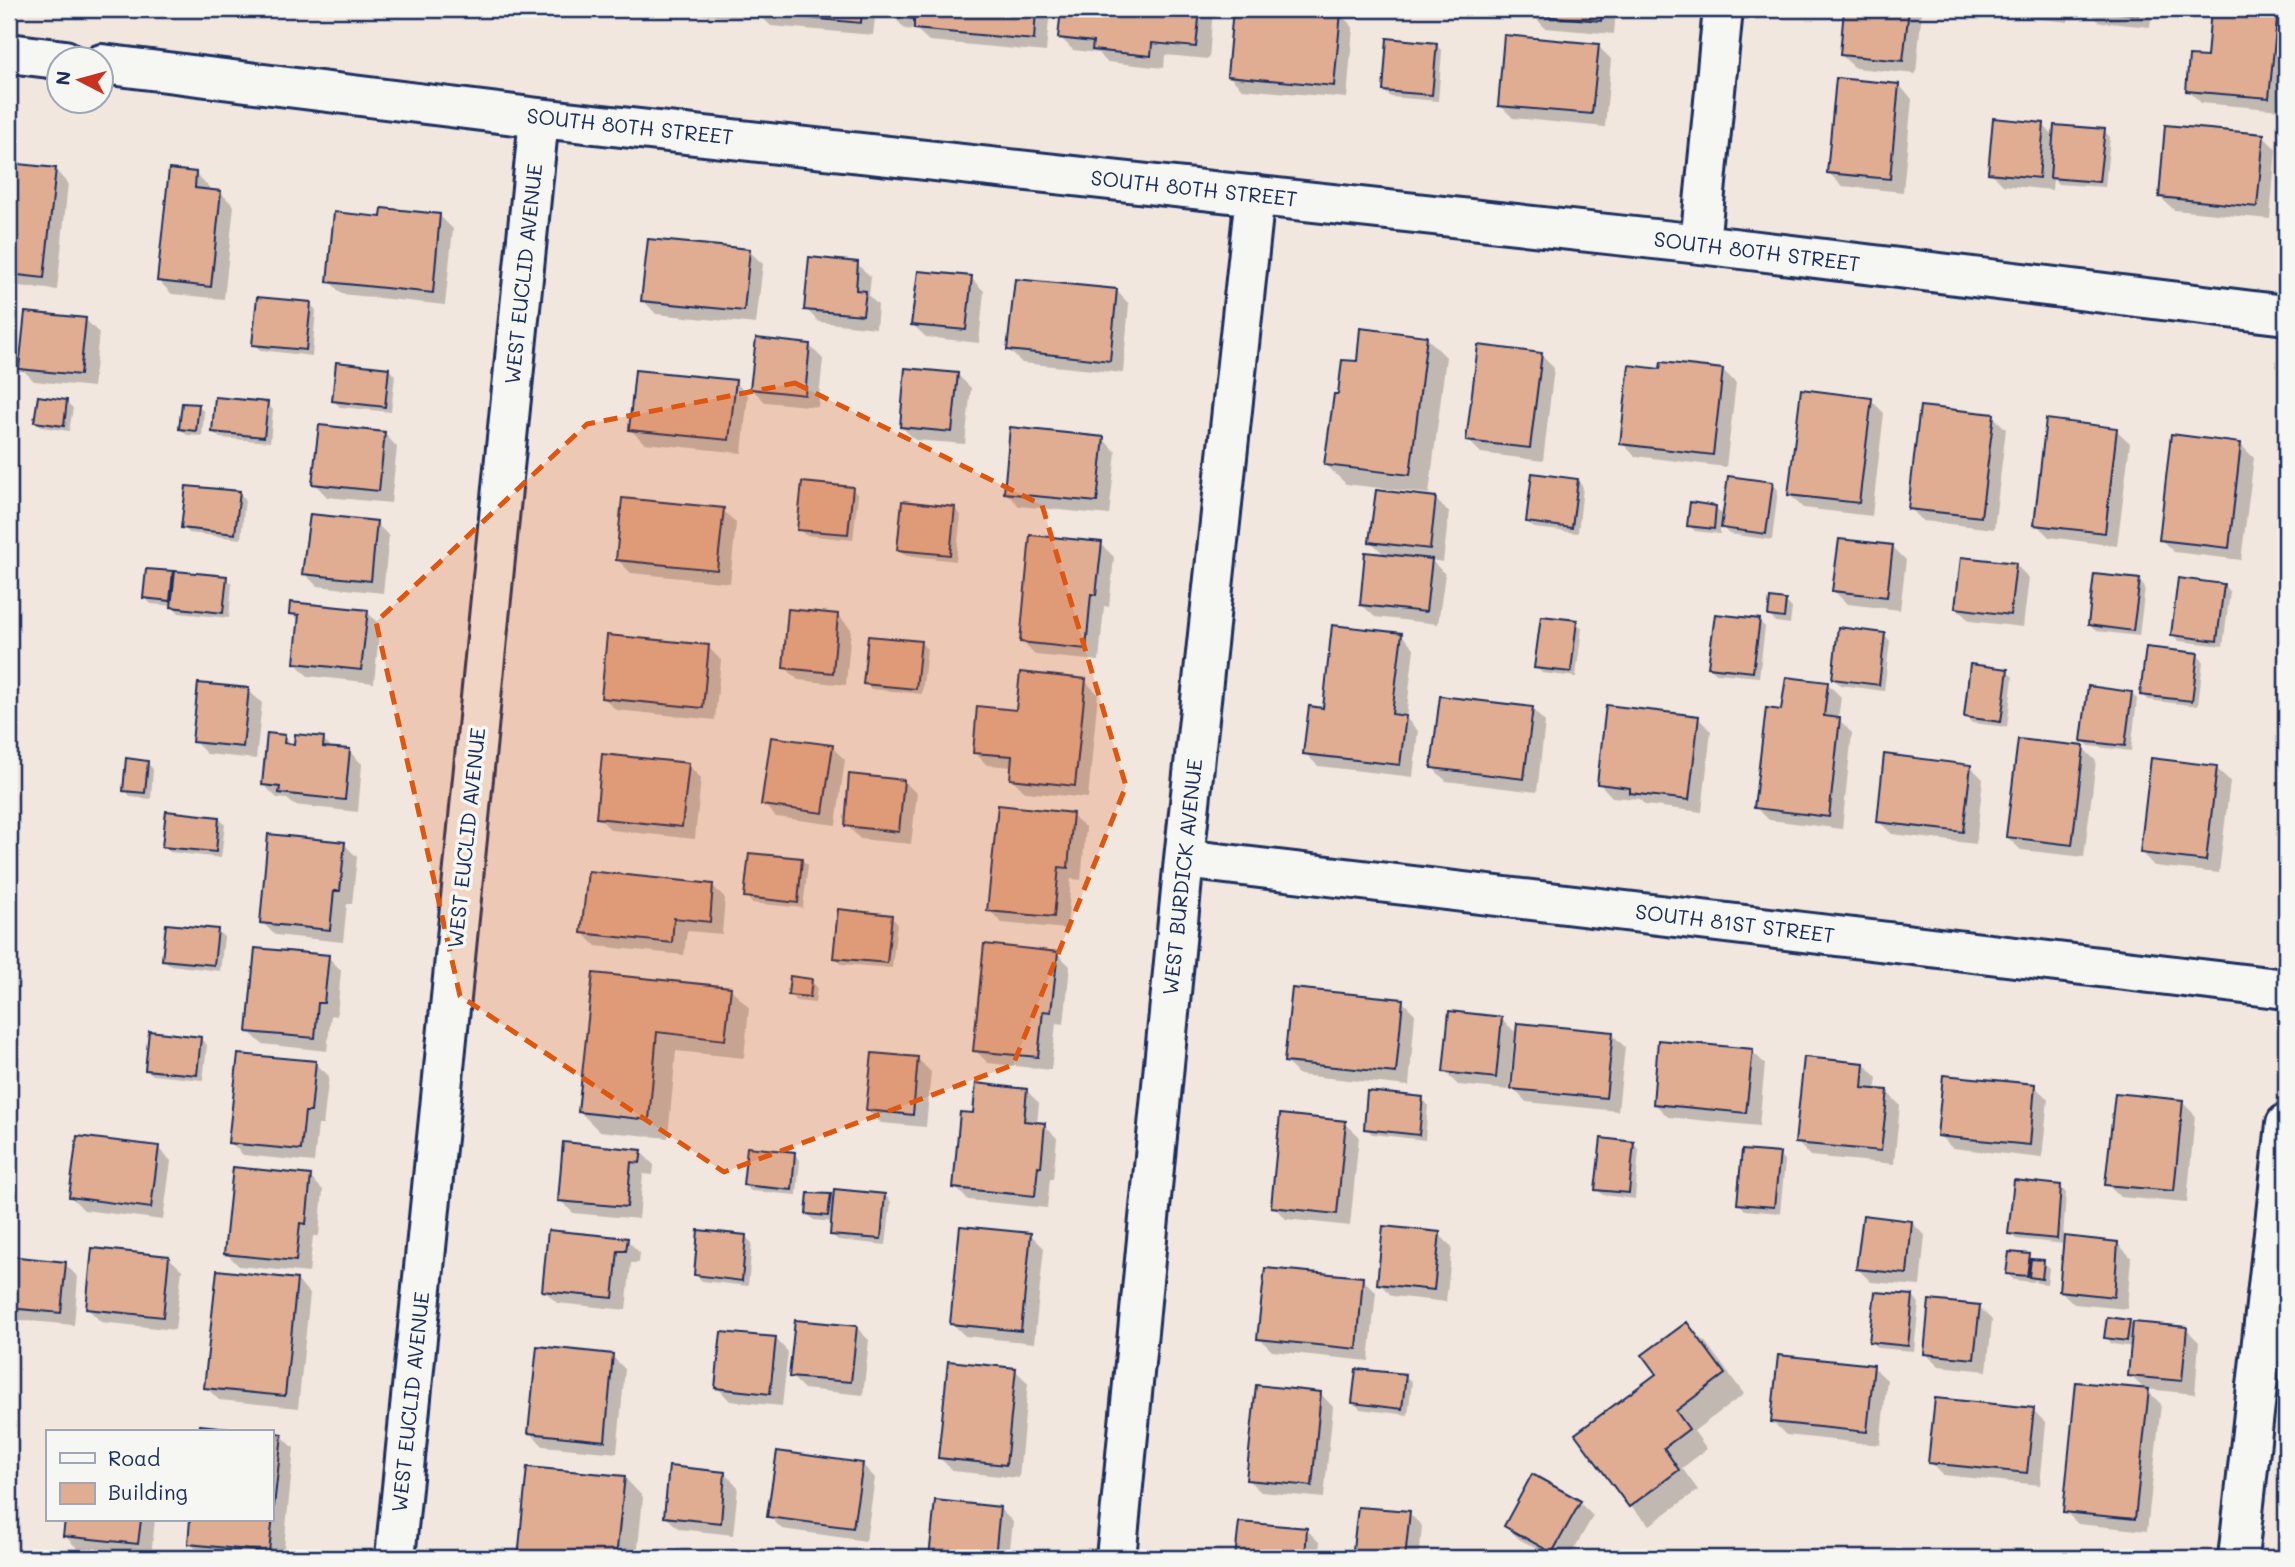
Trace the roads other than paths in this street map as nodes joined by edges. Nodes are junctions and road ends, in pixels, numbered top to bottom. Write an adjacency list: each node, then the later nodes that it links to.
1 (1723, 9): 7 (street)
2 (9, 53): 3 (street)
3 (46, 58)
4 (116, 66): 5 (street, SOUTH 80TH STREET)
5 (540, 118): 6 (street, SOUTH 80TH STREET); 12 (street, WEST EUCLID AVENUE)
6 (1255, 195): 7 (street, SOUTH 80TH STREET); 9 (street, WEST BURDICK AVENUE)
7 (1700, 244): 8 (street, SOUTH 80TH STREET)
8 (2286, 315)
9 (1184, 859): 10 (street, SOUTH 81ST STREET); 13 (street, WEST BURDICK AVENUE)
10 (2286, 989)
11 (2286, 1124): 14 (street)
12 (395, 1558)
13 (1116, 1558)
14 (2238, 1558)

